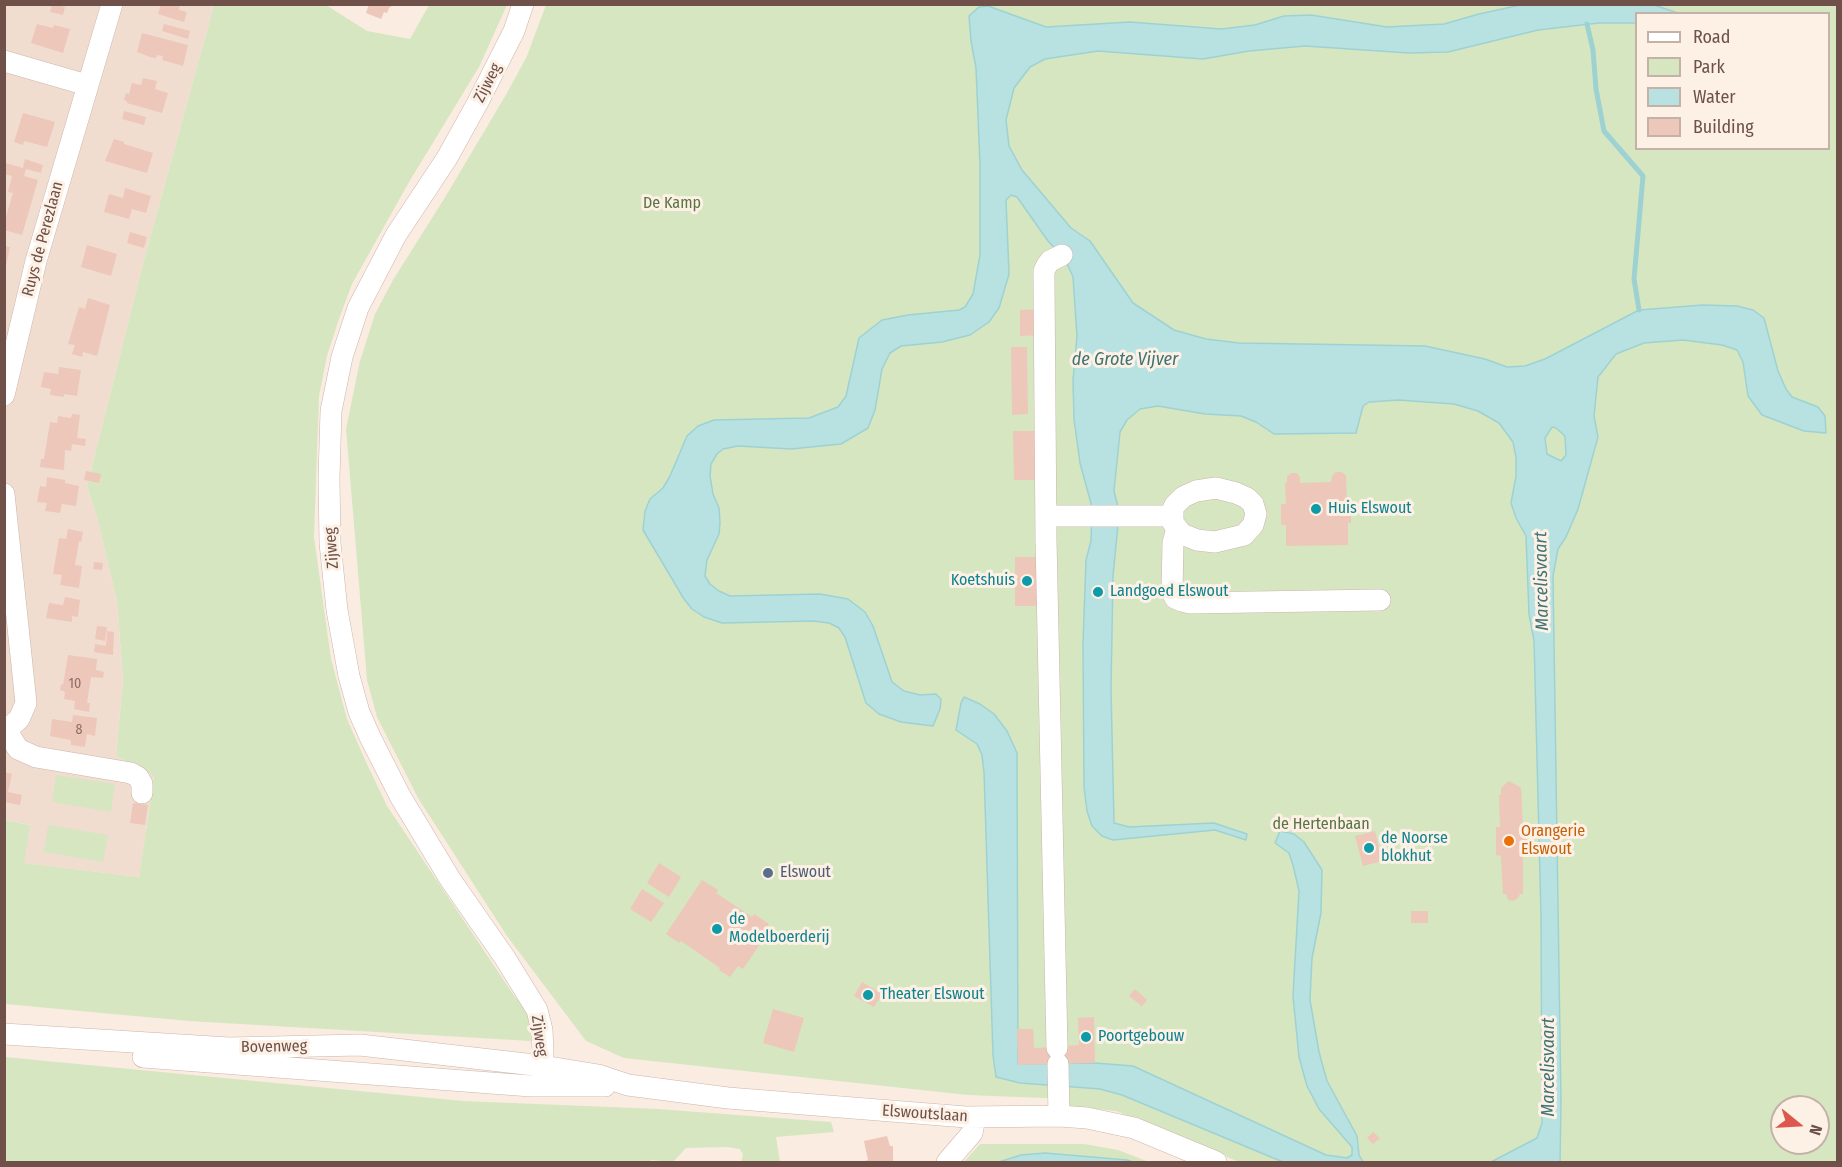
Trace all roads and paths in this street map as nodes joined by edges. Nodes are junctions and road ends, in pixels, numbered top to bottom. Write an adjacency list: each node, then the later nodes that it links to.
1 (112, 4): 4 (street, Ruys de Perezlaan)
2 (524, 4): 14 (street, Zijweg)
3 (4, 61): 4 (street)
4 (87, 85): 6 (street, Ruys de Perezlaan)
5 (1062, 255): 8 (street)
6 (4, 395)
7 (4, 494): 10 (street)
8 (1047, 516): 9 (street); 15 (street)
9 (1380, 600)
10 (6, 732): 11 (street)
11 (142, 793)
12 (4, 1034): 14 (street, Bovenweg)
13 (4, 1046): 14 (street, Bovenweg)
14 (542, 1076): 16 (street, Elswoutslaan)
15 (1059, 1116): 16 (street, Elswoutslaan); 18 (street, Elswoutslaan)
16 (975, 1118): 17 (street)
17 (947, 1162)
18 (1216, 1162)

